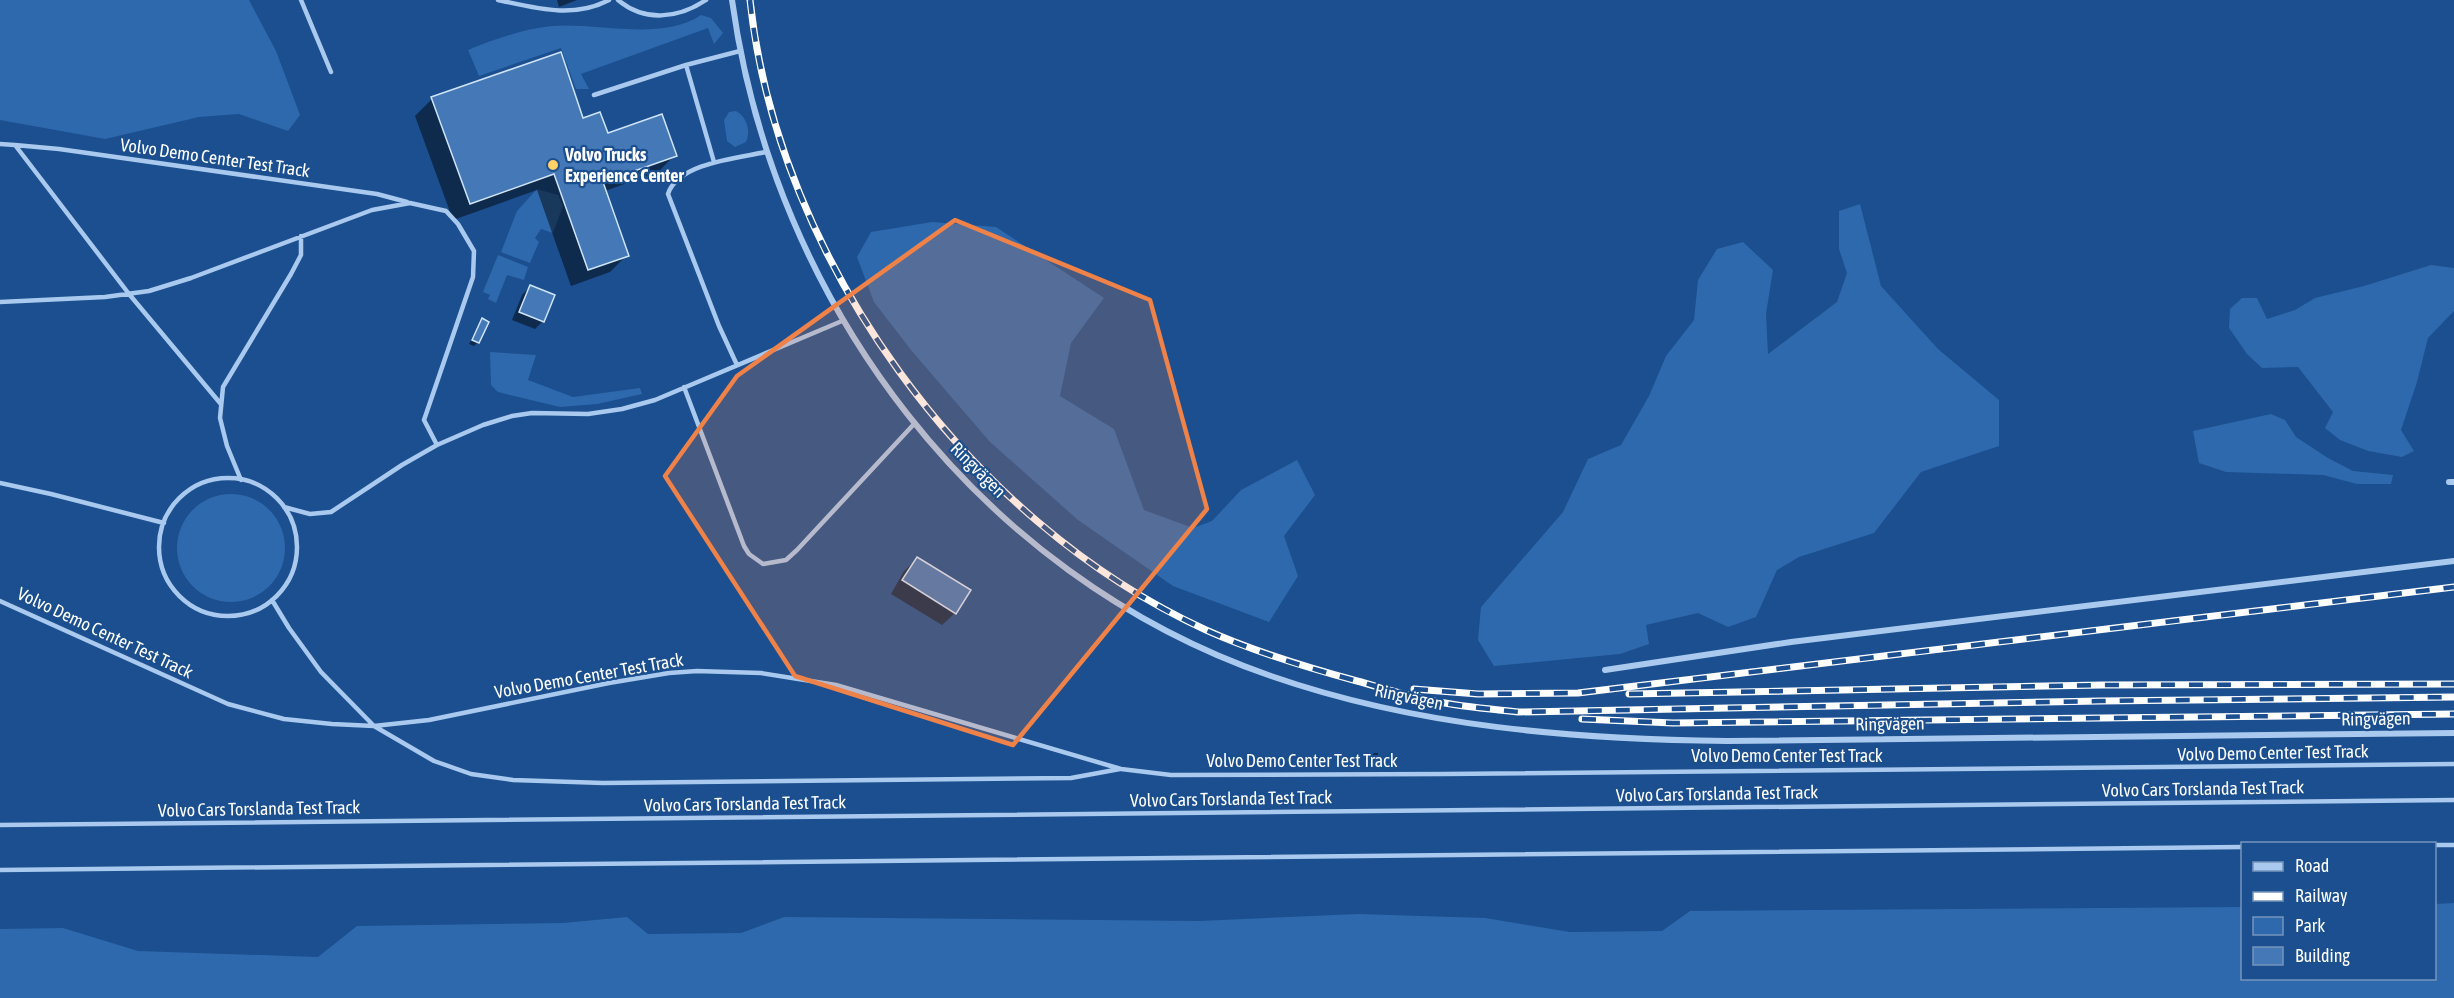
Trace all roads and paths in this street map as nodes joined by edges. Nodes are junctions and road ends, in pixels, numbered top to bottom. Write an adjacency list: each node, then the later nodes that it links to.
1 (301, 0): 9 (lane)
2 (498, 0): 3 (lane)
3 (609, 0)
4 (618, 0): 5 (lane)
5 (706, 0)
6 (732, 0): 7 (street, Ringvägen)
7 (740, 51): 8 (lane); 13 (street, Ringvägen)
8 (686, 65): 10 (lane); 14 (lane)
9 (331, 72)
10 (594, 95)
11 (0, 144): 12 (lane, Volvo Demo Center Test Track)
12 (15, 145): 15 (lane, Volvo Demo Center Test Track); 17 (lane)
13 (766, 152): 14 (lane); 19 (street, Ringvägen)
14 (714, 162): 20 (lane)
15 (410, 203): 16 (lane, Volvo Demo Center Test Track); 24 (lane, Volvo Demo Center Test Track)
16 (301, 236): 17 (lane, Volvo Demo Center Test Track); 22 (lane)
17 (129, 294): 18 (lane, Volvo Demo Center Test Track); 22 (lane)
18 (0, 302)
19 (842, 321): 20 (lane); 23 (street, Ringvägen)
20 (737, 365): 21 (lane)
21 (684, 387): 23 (lane); 24 (lane)
22 (220, 403): 25 (lane)
23 (914, 424): 34 (street, Ringvägen)
24 (437, 445): 27 (lane)
25 (241, 480): 27 (lane); 28 (lane)
26 (0, 483): 28 (lane)
27 (284, 507): 30 (lane)
28 (164, 524): 30 (lane)
29 (2454, 561): 32 (street)
30 (272, 600): 33 (lane, Volvo Demo Center Test Track)
31 (0, 601): 33 (lane, Volvo Demo Center Test Track)
32 (1605, 670)
33 (374, 726): 36 (lane, Volvo Demo Center Test Track); 36 (lane, Volvo Demo Center Test Track)
34 (2454, 733)
35 (2454, 765): 36 (lane, Volvo Demo Center Test Track)
36 (1121, 769)
37 (2454, 800): 38 (lane, Volvo Cars Torslanda Test Track)
38 (0, 823)
39 (2436, 845): 40 (lane)
40 (2454, 845)
41 (2241, 847): 42 (lane)
42 (0, 870)

